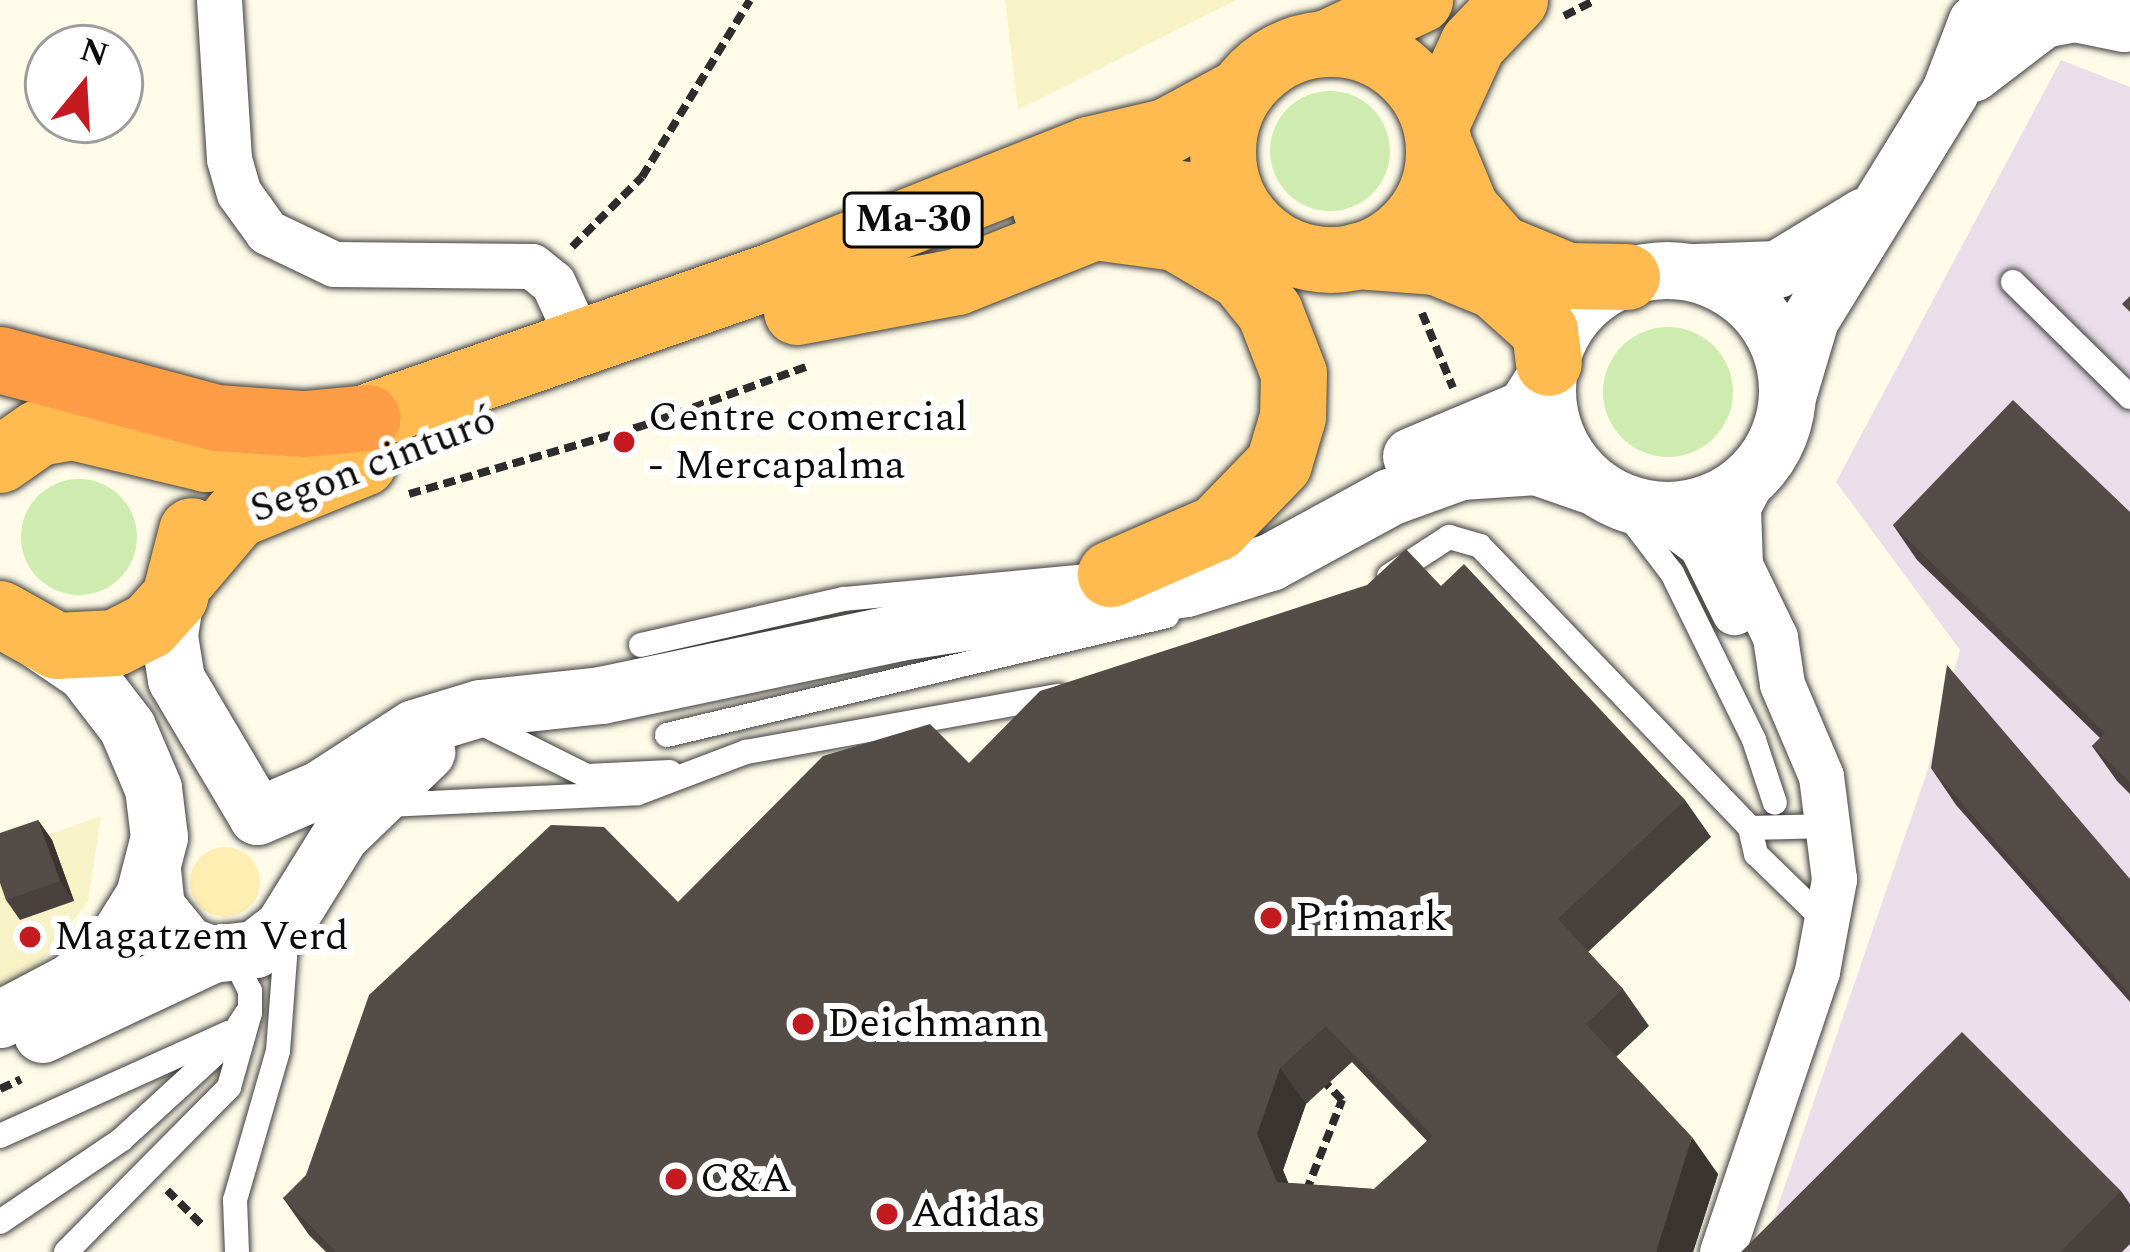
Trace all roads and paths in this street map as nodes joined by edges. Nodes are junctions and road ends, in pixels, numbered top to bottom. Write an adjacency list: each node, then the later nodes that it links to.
1 (219, 0): 17 (street)
2 (750, 0): 17 (path)
3 (1420, 0): 7 (highway, Ma-30)
4 (1515, 0): 10 (highway)
5 (2000, 0): 8 (street)
6 (2116, 17): 8 (street)
7 (1326, 44): 9 (highway, Ma-30); 10 (highway)
8 (1950, 91): 11 (street)
9 (1240, 92): 12 (highway); 19 (highway, Ma-30)
10 (1437, 134): 13 (highway); 15 (highway)
11 (1877, 208): 15 (street); 23 (street)
12 (1246, 219): 13 (highway, Ma-30); 18 (highway, Ma-30)
13 (1358, 256): 14 (highway, Ma-30)
14 (1454, 267): 21 (highway, Ma-30); 26 (path)
15 (1656, 274): 21 (street); 23 (street)
16 (2013, 282): 22 (lane)
17 (553, 284): 19 (street)
18 (812, 336): 29 (path); 31 (highway); 32 (highway, Segon cinturó / Ma-30)
19 (582, 346): 24 (highway, Ma-30)
20 (0, 361): 24 (highway); 25 (highway)
21 (1549, 366): 26 (street); 30 (street)
22 (2130, 397)
23 (1787, 398): 28 (street)
24 (368, 418): 25 (highway, Ma-30)
25 (116, 433): 27 (highway); 32 (highway)
26 (1457, 454): 30 (street); 31 (street); 34 (street); 40 (lane)
27 (0, 460)
28 (1758, 470): 30 (street); 37 (street)
29 (397, 497)
30 (1620, 497): 37 (street); 42 (lane)
31 (1112, 574): 34 (street); 36 (lane)
32 (180, 587): 35 (highway, Segon cinturó); 43 (street)
33 (1365, 591): 46 (lane)
34 (1010, 615): 39 (street)
35 (20, 628): 47 (street)
36 (641, 645)
37 (1782, 684): 45 (street)
38 (1088, 687): 41 (lane)
39 (462, 713): 41 (lane); 43 (street); 44 (street)
40 (667, 735)
41 (684, 772): 44 (lane)
42 (1775, 803)
43 (257, 816): 47 (street); 48 (street)
44 (358, 818): 48 (street)
45 (1830, 826): 46 (lane); 49 (street)
46 (1750, 828): 49 (lane)
47 (154, 864): 50 (street); 51 (street)
48 (292, 912): 50 (street); 58 (lane)
49 (1828, 924): 59 (street)
50 (234, 982): 52 (street); 54 (lane); 56 (lane); 57 (lane)
51 (0, 1019)
52 (0, 1052)
53 (1311, 1067): 55 (path)
54 (0, 1136)
55 (1291, 1205)
56 (0, 1222)
57 (66, 1252)
58 (237, 1252)
59 (1722, 1252)

